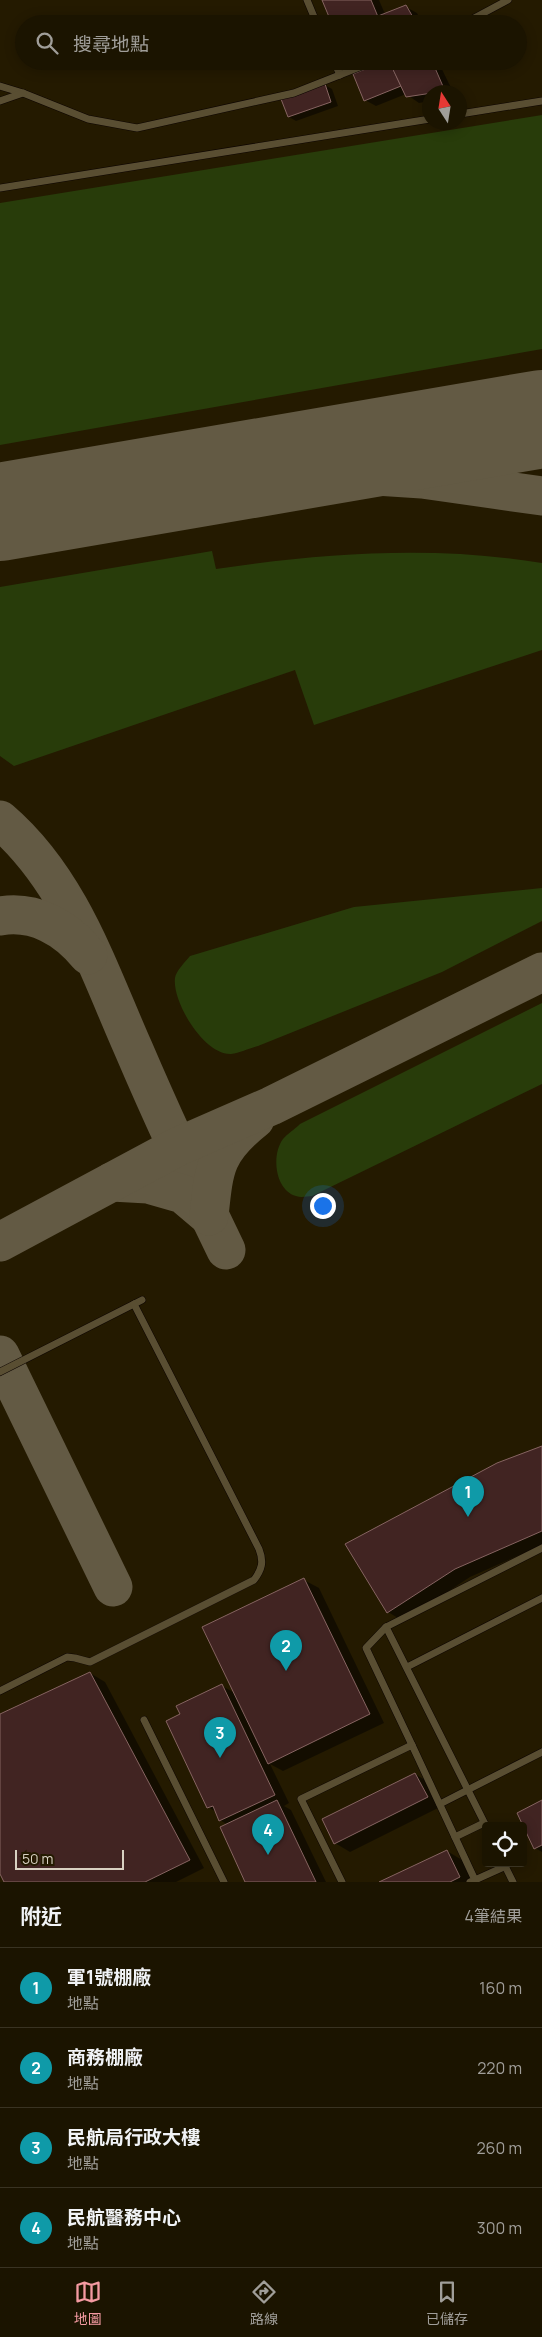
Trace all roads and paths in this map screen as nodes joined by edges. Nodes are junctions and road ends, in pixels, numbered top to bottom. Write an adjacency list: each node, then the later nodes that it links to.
1 (307, 0): 3 (lane)
2 (508, 0): 4 (lane)
3 (313, 15)
4 (480, 15)
5 (338, 70): 7 (lane)
6 (352, 70): 7 (lane)
7 (340, 75): 9 (lane)
8 (0, 86): 9 (lane)
9 (23, 93): 10 (lane)
10 (0, 101)
11 (542, 101): 12 (lane)
12 (467, 113)
13 (422, 120): 14 (lane)
14 (0, 188)
15 (142, 1300): 16 (lane)
16 (134, 1304): 17 (lane); 22 (lane)
17 (0, 1372)
18 (542, 1548): 20 (lane)
19 (542, 1598): 21 (lane)
20 (386, 1627): 21 (lane); 24 (lane)
21 (406, 1667): 26 (lane)
22 (0, 1691)
23 (144, 1720): 34 (lane)
24 (412, 1745): 27 (lane); 35 (lane)
25 (542, 1752): 26 (lane)
26 (467, 1789): 27 (lane); 28 (lane)
27 (440, 1804): 30 (lane)
28 (484, 1822)
29 (482, 1826): 30 (lane)
30 (455, 1837): 33 (lane)
31 (501, 1867): 33 (lane)
32 (506, 1867): 36 (lane)
33 (473, 1881)
34 (224, 1882)
35 (342, 1882)
36 (513, 1882)

